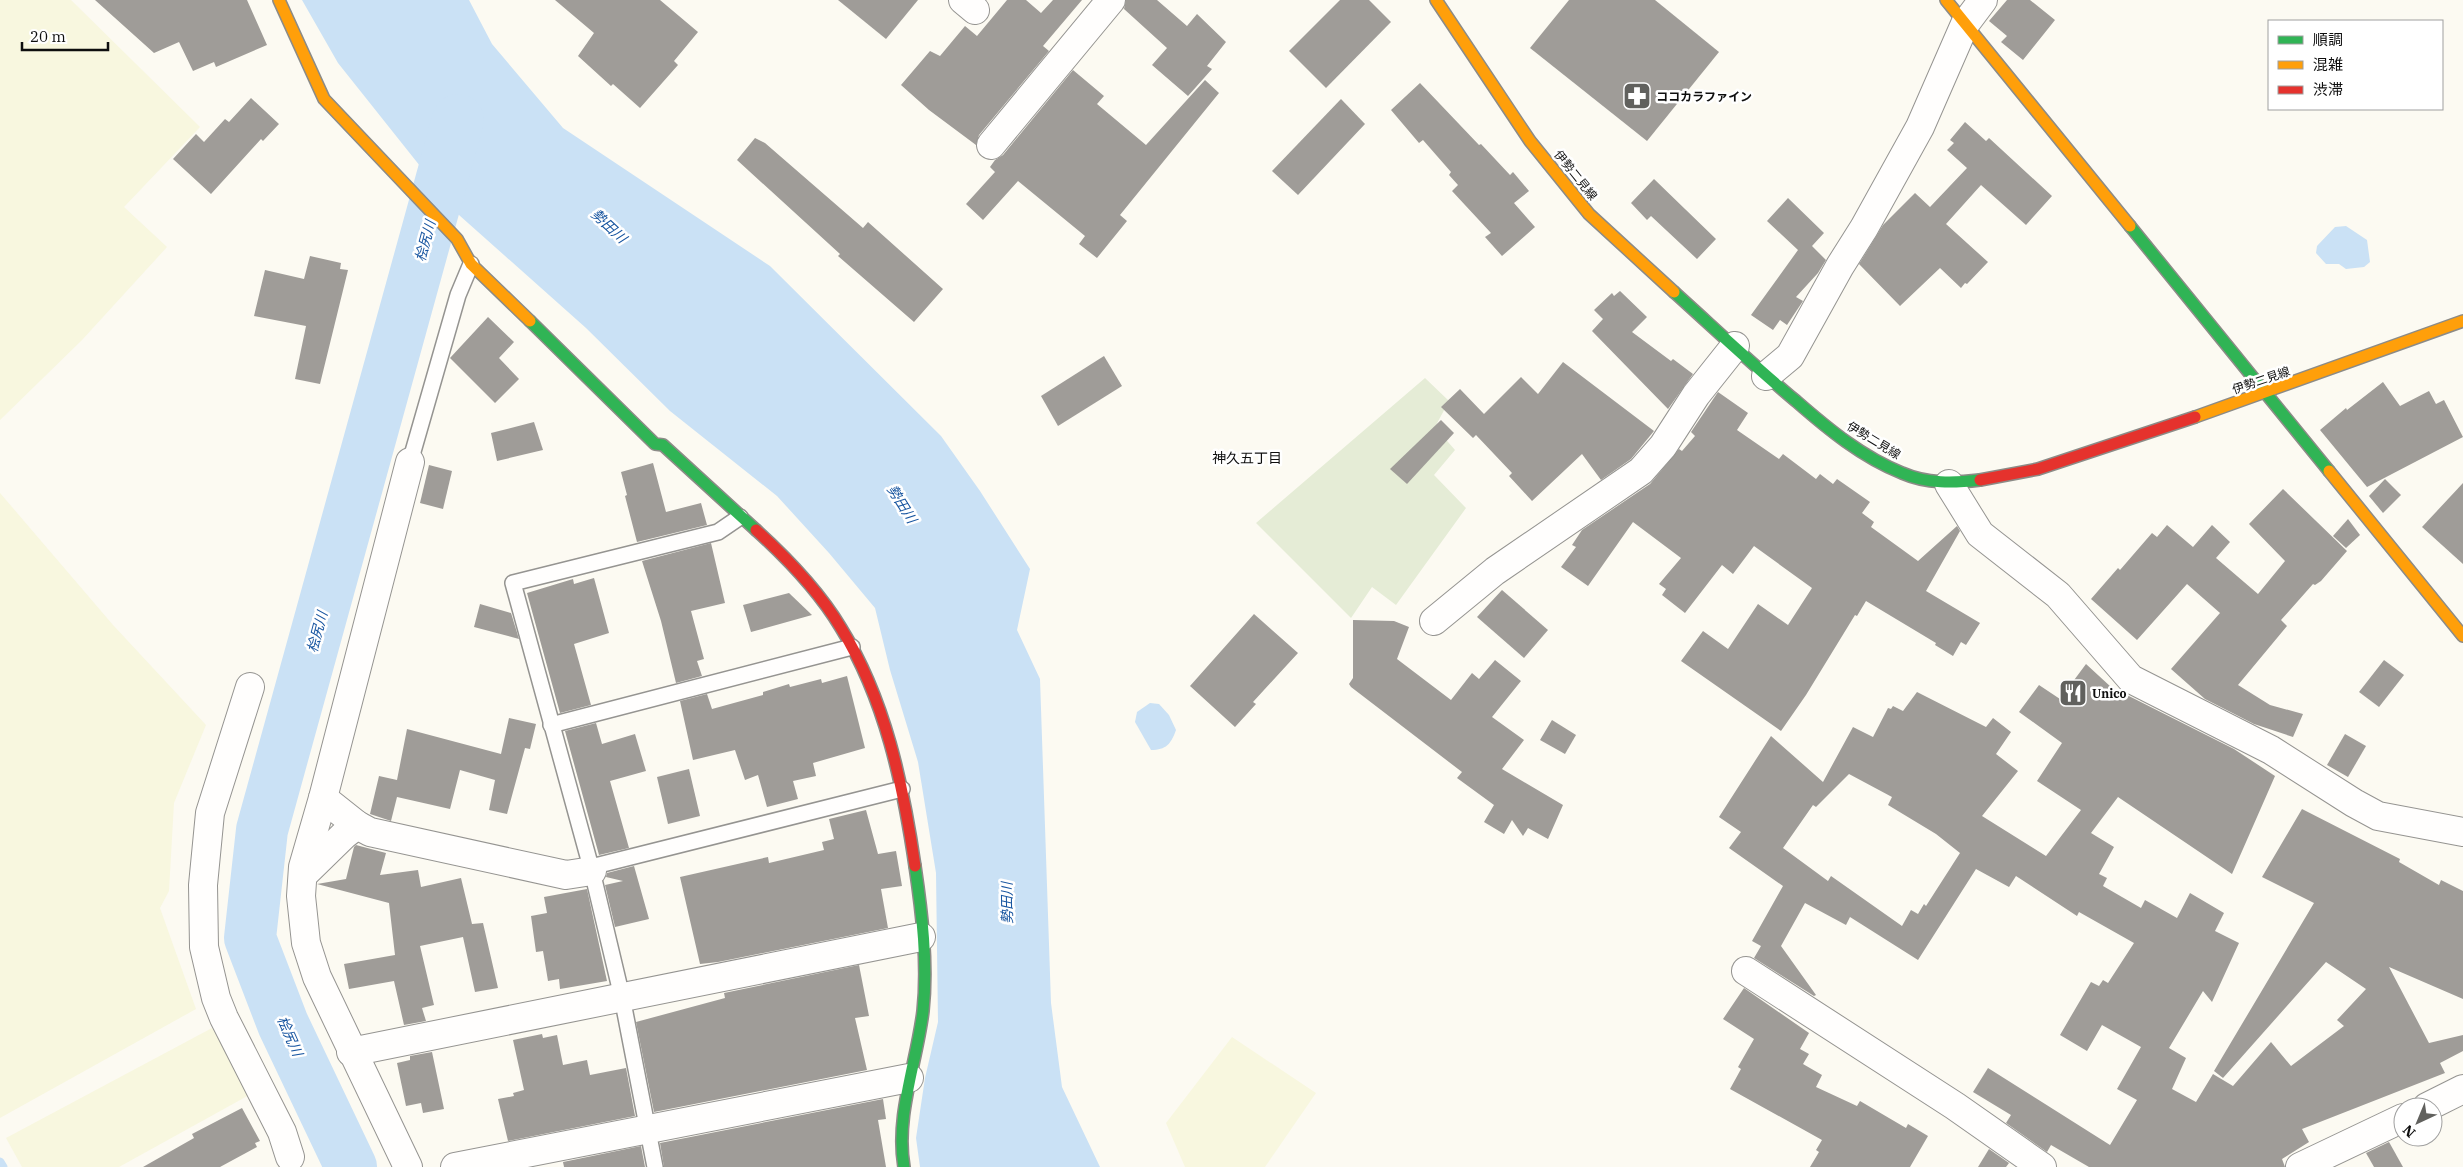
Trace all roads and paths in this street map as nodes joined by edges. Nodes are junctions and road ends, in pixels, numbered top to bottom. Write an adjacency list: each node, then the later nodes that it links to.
1 (279, 0): 8 (street)
2 (1111, 0): 7 (street)
3 (1436, 0): 10 (street, 伊勢二見線)
4 (1946, 0): 6 (street)
5 (1983, 0): 6 (street)
6 (1965, 24): 11 (street); 12 (street)
7 (991, 145)
8 (471, 264): 13 (lane); 15 (street)
9 (2463, 321): 12 (street, 伊勢二見線)
10 (1735, 346): 11 (street, 伊勢二見線); 16 (street)
11 (1766, 376): 14 (street, 伊勢二見線)
12 (2266, 393): 14 (street, 伊勢二見線); 17 (street)
13 (410, 462): 22 (street)
14 (1950, 484): 24 (street)
15 (740, 517): 18 (street); 20 (lane)
16 (1434, 621)
17 (2463, 636)
18 (852, 647): 20 (lane); 21 (street)
19 (250, 688): 36 (street)
20 (551, 725): 25 (lane)
21 (902, 789): 25 (lane); 27 (street)
22 (324, 798): 23 (street); 26 (street)
23 (357, 825): 25 (street); 26 (street)
24 (2463, 832)
25 (591, 869): 29 (lane)
26 (303, 875): 30 (street)
27 (921, 937): 29 (street); 31 (street)
28 (1746, 971): 41 (street)
29 (622, 997): 30 (street); 35 (lane)
30 (351, 1052): 37 (street)
31 (909, 1078): 35 (street); 40 (street)
32 (2463, 1089): 33 (street)
33 (2443, 1099)
34 (2393, 1123): 42 (street)
35 (648, 1129): 38 (street); 39 (lane)
36 (286, 1164)
37 (408, 1167)
38 (455, 1167)
39 (655, 1167)
40 (904, 1167)
41 (2042, 1167)
42 (2300, 1167)

